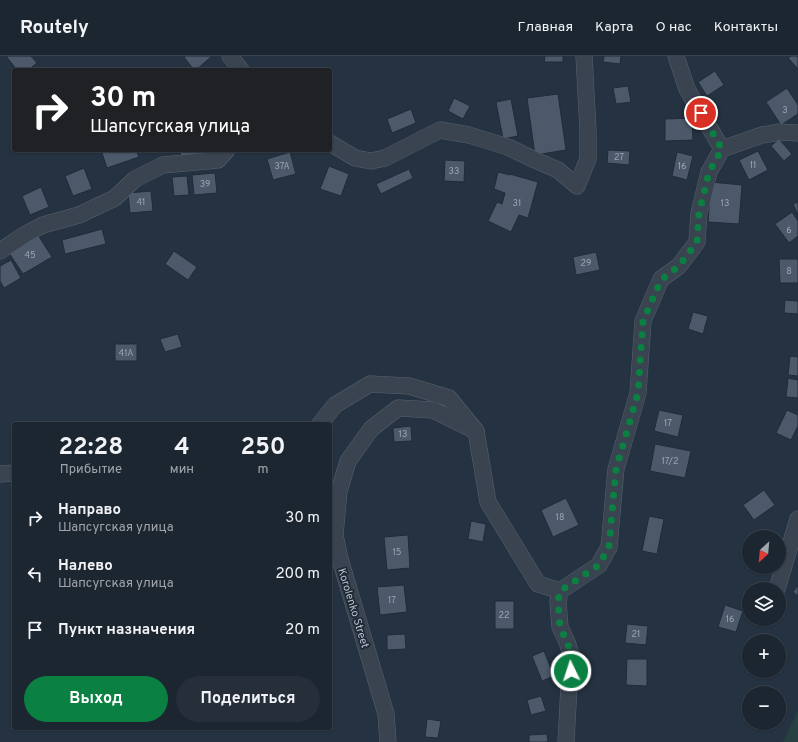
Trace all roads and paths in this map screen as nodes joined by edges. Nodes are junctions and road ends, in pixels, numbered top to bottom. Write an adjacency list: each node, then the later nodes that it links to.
1 (230, 56): 4 (street)
2 (584, 56): 6 (street)
3 (676, 56): 7 (street)
4 (239, 68)
5 (797, 132): 7 (street)
6 (332, 144)
7 (722, 149): 16 (street)
8 (225, 152): 9 (street)
9 (0, 251)
10 (322, 422): 11 (street)
11 (476, 431): 16 (street); 17 (street, Korolenko Street)
12 (12, 473): 13 (street)
13 (0, 474)
14 (798, 520): 15 (street)
15 (779, 582)
16 (560, 591): 18 (street)
17 (388, 742)
18 (566, 742)

